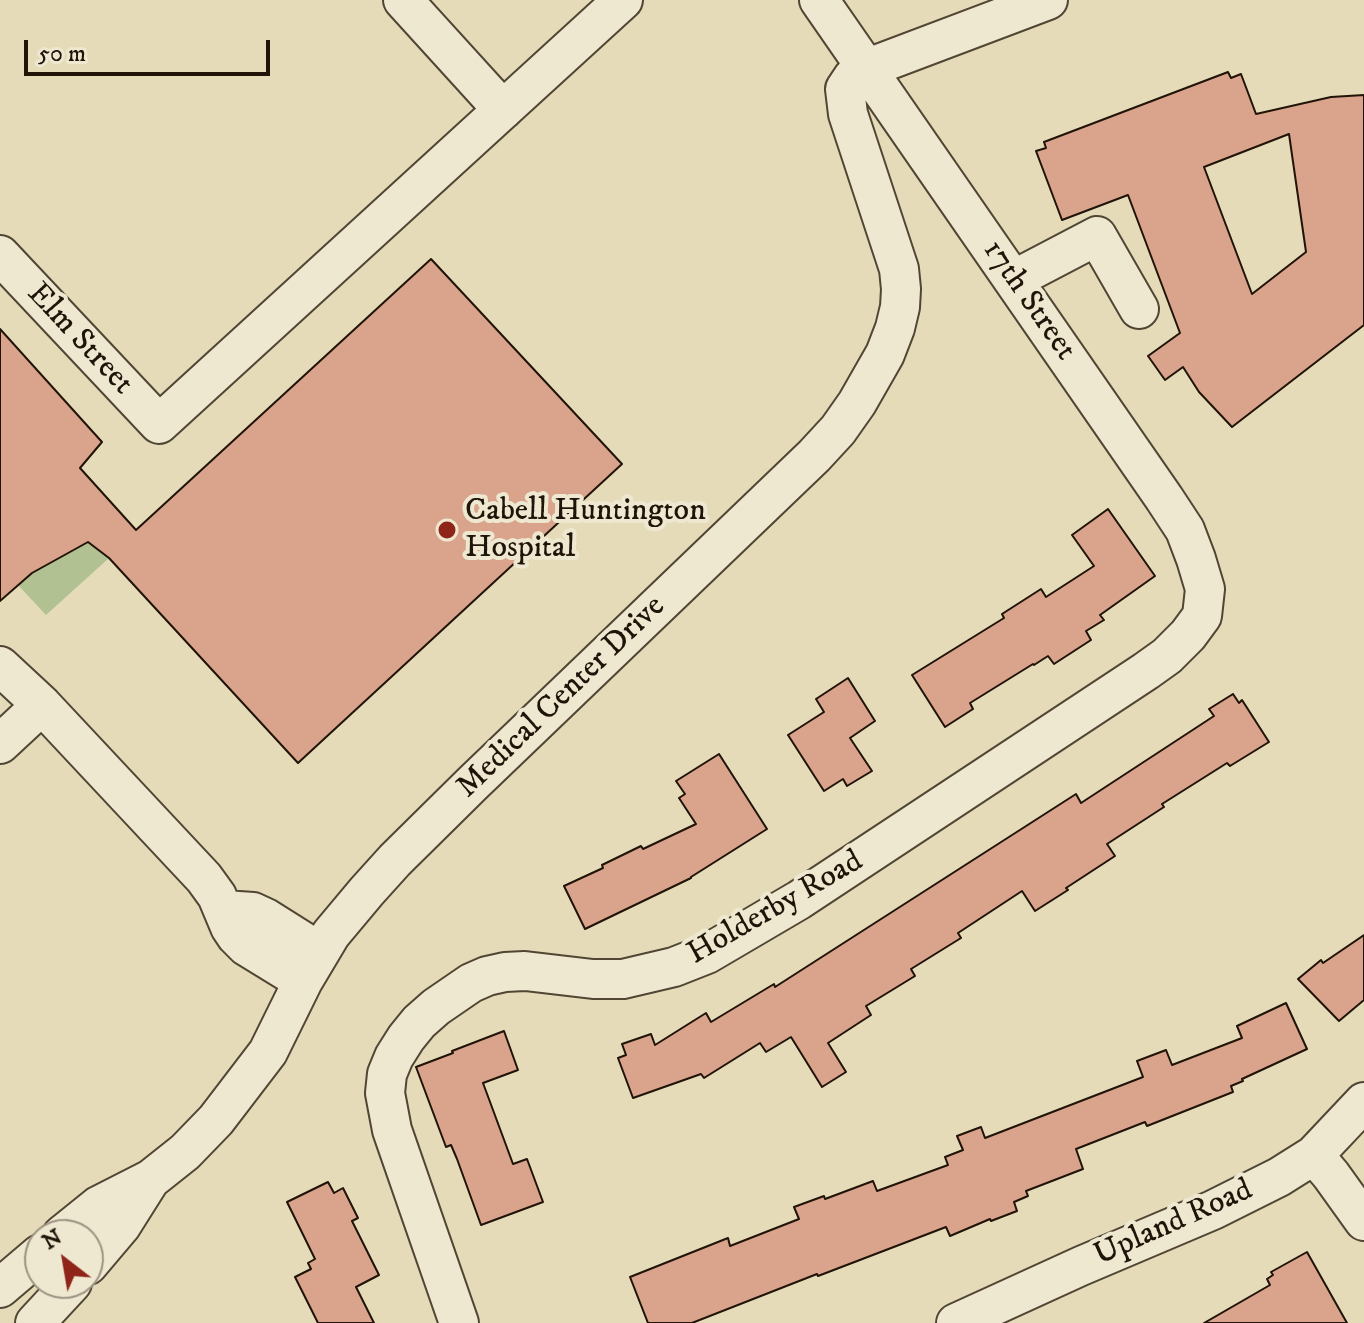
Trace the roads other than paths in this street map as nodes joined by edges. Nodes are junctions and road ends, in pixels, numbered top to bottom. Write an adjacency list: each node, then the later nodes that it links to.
1 (403, 0): 6 (street)
2 (623, 0): 6 (street)
3 (819, 0): 5 (street, 17th Street)
4 (1048, 0): 5 (street)
5 (868, 68): 8 (street, 17th Street); 14 (street, Medical Center Drive)
6 (503, 110): 7 (street, Elm Street)
7 (0, 255)
8 (1013, 280): 9 (street); 10 (street, 17th Street)
9 (1139, 309)
10 (1202, 616): 25 (street, Holderby Road)
11 (0, 666): 12 (street)
12 (42, 705): 13 (street); 14 (street)
13 (0, 744)
14 (311, 966): 17 (street, Medical Center Drive)
15 (1364, 1102): 16 (street, Upland Road)
16 (1314, 1155): 19 (street); 26 (street, Upland Road)
17 (151, 1179): 18 (street, Medical Center Drive); 20 (street, Medical Center Drive)
18 (82, 1219)
19 (1364, 1221)
20 (104, 1246)
21 (24, 1268): 22 (street)
22 (0, 1288)
23 (57, 1299): 24 (street)
24 (35, 1323)
25 (459, 1323)
26 (956, 1323)

